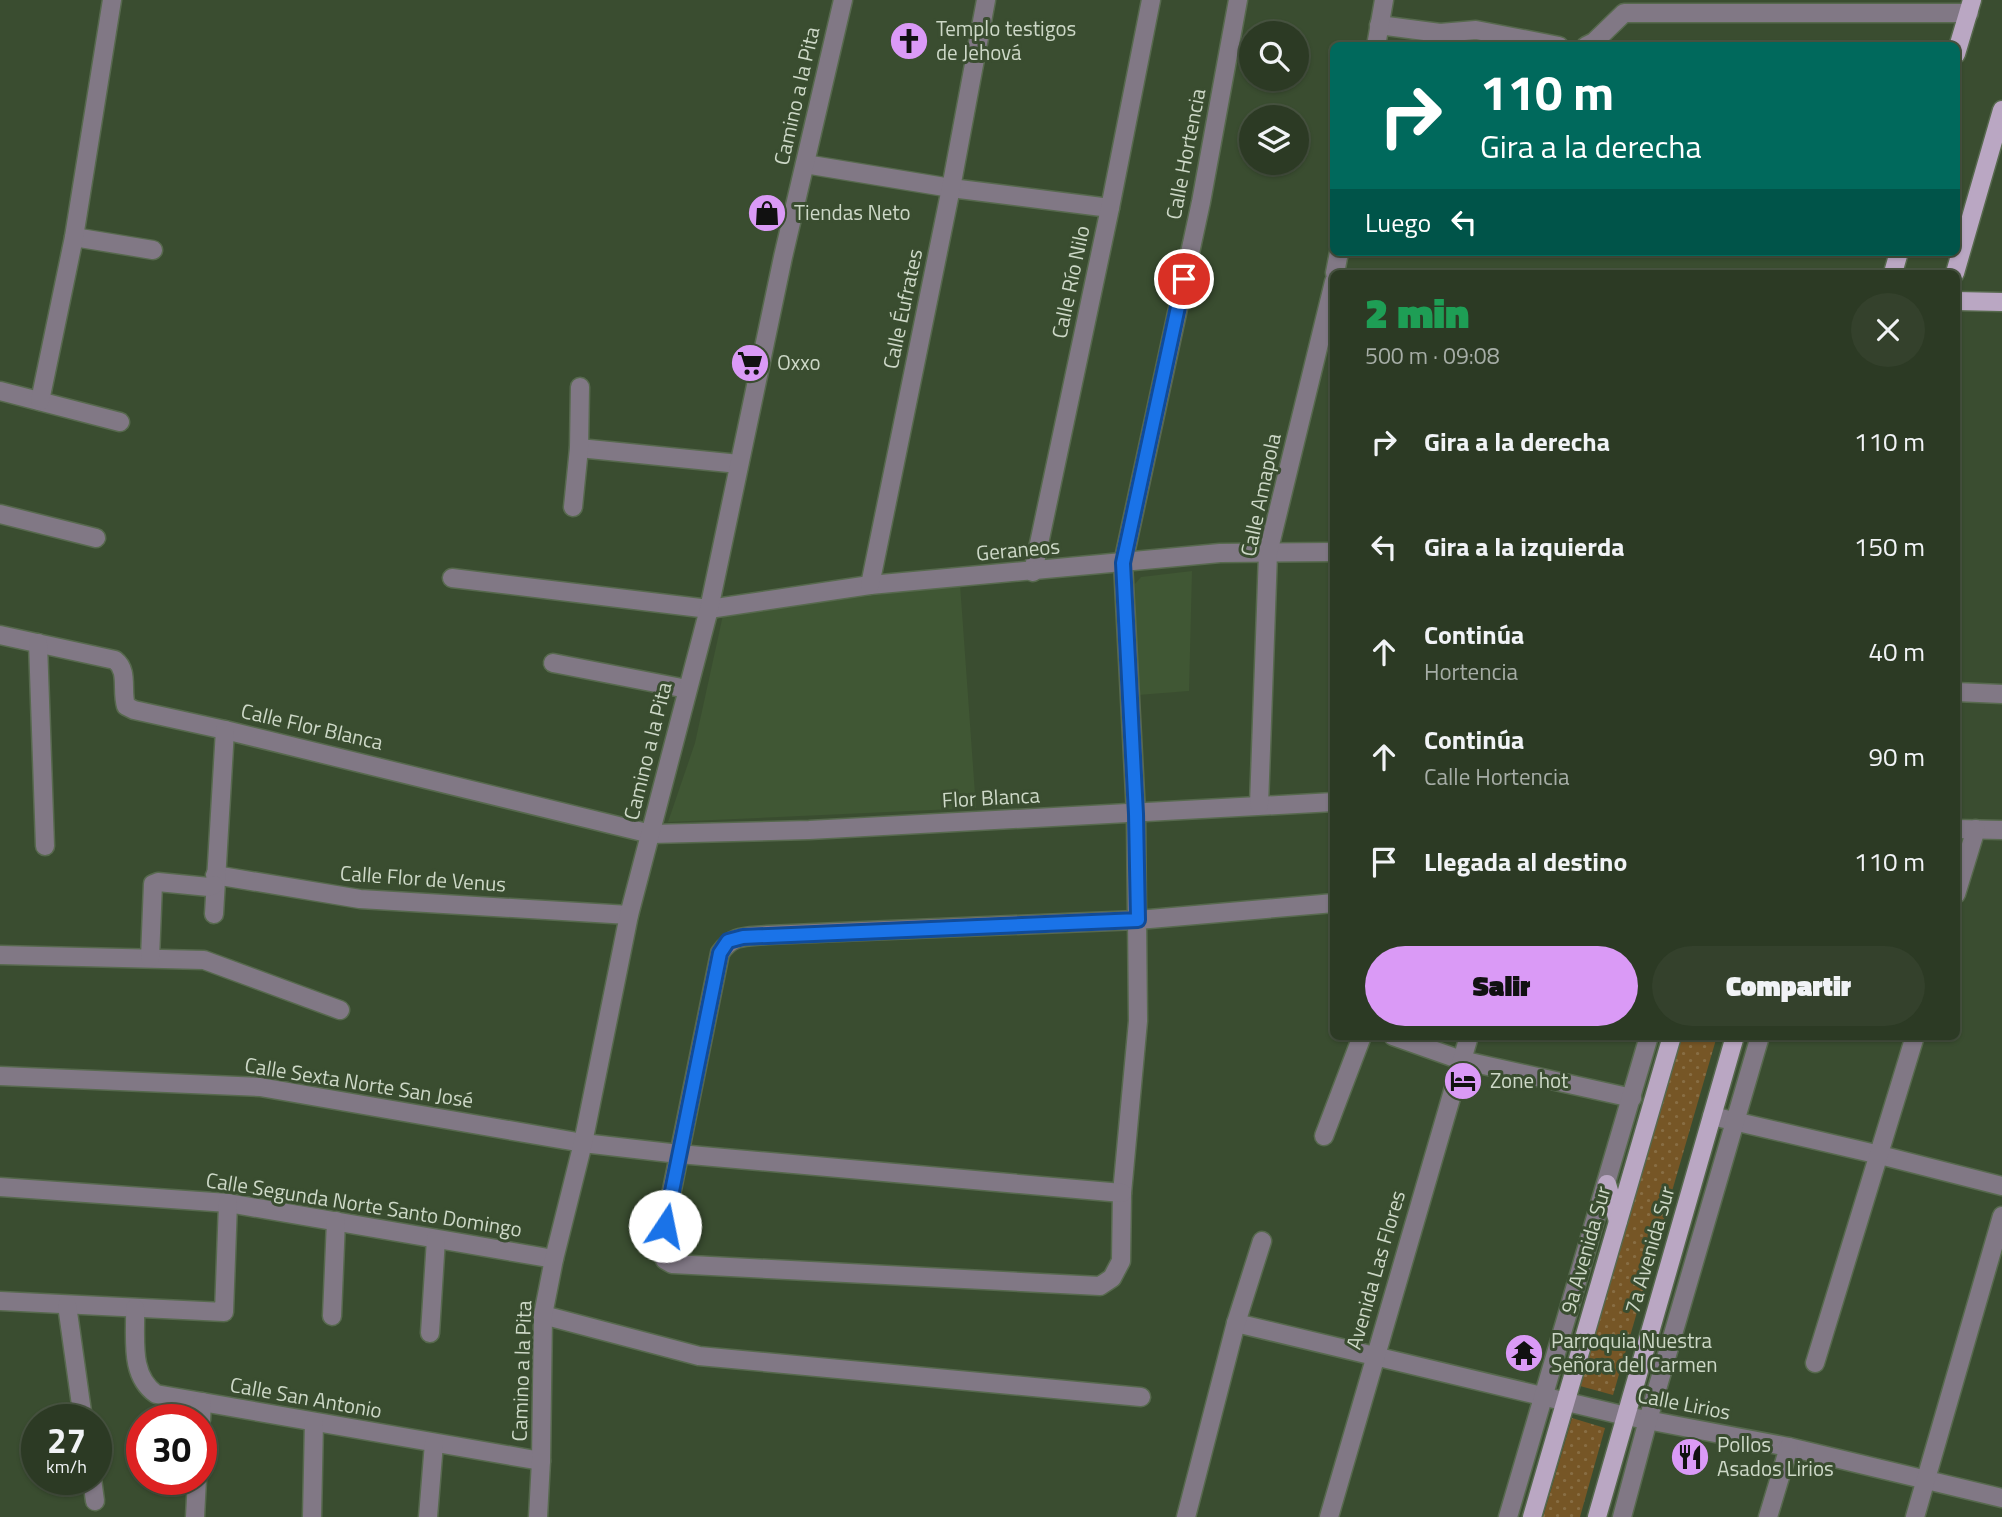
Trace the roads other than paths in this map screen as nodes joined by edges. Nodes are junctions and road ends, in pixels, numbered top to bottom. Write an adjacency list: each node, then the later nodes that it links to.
1 (112, 0): 17 (street)
2 (842, 0): 14 (street, Camino a la Pita)
3 (986, 0): 15 (street, Calle Éufrates)
4 (1152, 0): 16 (street, Calle Río Nilo)
5 (1238, 0): 34 (street, Calle Hortencia)
6 (1384, 0): 8 (street)
7 (1970, 6): 11 (street); 12 (main road)
8 (1379, 25): 9 (street); 10 (street)
9 (1377, 42)
10 (1538, 42)
11 (1594, 42)
12 (1960, 42)
13 (2002, 110): 19 (main road)
14 (805, 164): 15 (street); 28 (street, Camino a la Pita)
15 (951, 188): 16 (street); 37 (street, Calle Éufrates)
16 (1110, 208): 35 (street, Calle Río Nilo)
17 (75, 237): 18 (street); 25 (street)
18 (153, 250)
19 (1960, 256)
20 (1330, 298): 33 (street, Calle Amapola)
21 (1960, 300): 22 (main road)
22 (2002, 302)
23 (580, 387): 27 (street)
24 (0, 391): 25 (street)
25 (40, 401): 26 (street)
26 (120, 422)
27 (579, 449): 28 (street); 29 (street)
28 (739, 464): 38 (street, Camino a la Pita)
29 (573, 507)
30 (0, 514): 31 (street)
31 (96, 538)
32 (1330, 552): 33 (street, Geraneos)
33 (1268, 553): 34 (street, Geraneos); 47 (street, Calle Amapola)
34 (1123, 563): 35 (street, Geraneos); 48 (street, Calle Hortencia)
35 (1033, 572): 37 (street, Geraneos)
36 (452, 578): 38 (street, Geraneos)
37 (870, 585): 38 (street, Geraneos)
38 (709, 609): 42 (street, Camino a la Pita)
39 (0, 635): 40 (street, Calle Flor Blanca)
40 (38, 643): 45 (street, Calle Flor Blanca); 53 (street)
41 (553, 663): 42 (street)
42 (687, 689): 52 (street, Camino a la Pita)
43 (1960, 692): 44 (street)
44 (2002, 694)
45 (225, 730): 52 (street, Calle Flor Blanca); 54 (street)
46 (1330, 802): 47 (street, Flor Blanca)
47 (1259, 805): 48 (street, Flor Blanca)
48 (1136, 814): 52 (street, Flor Blanca); 59 (street, Calle Hortencia)
49 (1960, 829): 50 (street)
50 (1976, 829): 51 (street); 55 (street)
51 (2002, 830)
52 (651, 834): 58 (street, Camino a la Pita)
53 (45, 846)
54 (215, 880): 57 (street); 58 (street, Calle Flor de Venus); 61 (street, Calle Flor de Venus)
55 (1960, 881)
56 (1330, 903): 59 (street)
57 (214, 914)
58 (629, 915): 77 (street, Camino a la Pita)
59 (1138, 920): 78 (street); 83 (street, Calle Hortencia)
60 (0, 955): 61 (street)
61 (150, 958): 62 (street)
62 (340, 1010)
63 (1360, 1040): 76 (street)
64 (1404, 1040): 71 (street)
65 (1468, 1040): 71 (street, Avenida Las Flores)
66 (1648, 1040): 73 (street)
67 (1671, 1040): 86 (main road, 9a Avenida Sur)
68 (1734, 1040): 74 (main road, 7a Avenida Sur)
69 (1758, 1040): 75 (street)
70 (1914, 1040): 79 (street)
71 (1461, 1060): 73 (street); 98 (street, Avenida Las Flores)
72 (0, 1076): 77 (street, Calle Sexta Norte San José)
73 (1632, 1097): 80 (street)
74 (1712, 1116): 75 (street); 106 (main road, 7a Avenida Sur)
75 (1735, 1122): 79 (street); 107 (street)
76 (1324, 1136)
77 (583, 1143): 78 (street, Calle Sexta Norte San José); 90 (street, Camino a la Pita)
78 (679, 1154): 83 (street, Calle Sexta Norte San José); 83 (street, Calle Hortencia)
79 (1880, 1155): 81 (street); 99 (street)
80 (1607, 1184): 86 (main road); 100 (street)
81 (2002, 1186)
82 (0, 1187): 84 (street, Calle Segunda Norte Santo Domingo)
83 (1122, 1193)
84 (229, 1203): 87 (street, Calle Segunda Norte Santo Domingo); 93 (street)
85 (2002, 1216): 112 (street)
86 (1618, 1221): 102 (main road, 9a Avenida Sur)
87 (336, 1222): 88 (street, Calle Segunda Norte Santo Domingo); 95 (street)
88 (436, 1239): 90 (street, Calle Segunda Norte Santo Domingo); 97 (street)
89 (1262, 1241): 96 (street)
90 (554, 1259): 94 (street, Camino a la Pita)
91 (0, 1301): 92 (street)
92 (67, 1305): 93 (street); 103 (street)
93 (135, 1308): 104 (street, Calle San Antonio)
94 (543, 1315): 101 (street); 111 (street, Camino a la Pita)
95 (332, 1316)
96 (1236, 1323): 98 (street, Calle Lirios); 121 (street)
97 (430, 1333)
98 (1375, 1357): 100 (street, Calle Lirios); 122 (street, Avenida Las Flores)
99 (1815, 1363)
100 (1544, 1396): 102 (street, Calle Lirios); 123 (street)
101 (1141, 1397)
102 (1565, 1401): 106 (street, Calle Lirios); 124 (main road, 9a Avenida Sur)
103 (81, 1404)
104 (183, 1404)
105 (217, 1412): 108 (street, Calle San Antonio)
106 (1626, 1416): 107 (street, Calle Lirios); 125 (main road, 7a Avenida Sur)
107 (1648, 1420): 110 (street, Calle Lirios); 126 (street)
108 (314, 1422): 109 (street, Calle San Antonio); 118 (street)
109 (434, 1443): 111 (street, Calle San Antonio); 119 (street)
110 (1789, 1447): 112 (street, Calle Lirios); 127 (street)
111 (541, 1461): 120 (street, Camino a la Pita)
112 (1926, 1480): 115 (street, Calle Lirios); 128 (street)
113 (94, 1495): 116 (street)
114 (196, 1495): 117 (street)
115 (2002, 1498)
116 (95, 1501)
117 (195, 1517)
118 (312, 1517)
119 (428, 1517)
120 (538, 1517)
121 (1186, 1517)
122 (1329, 1517)
123 (1508, 1517)
124 (1532, 1517)
125 (1597, 1517)
126 (1622, 1517)
127 (1768, 1517)
128 (1915, 1517)

